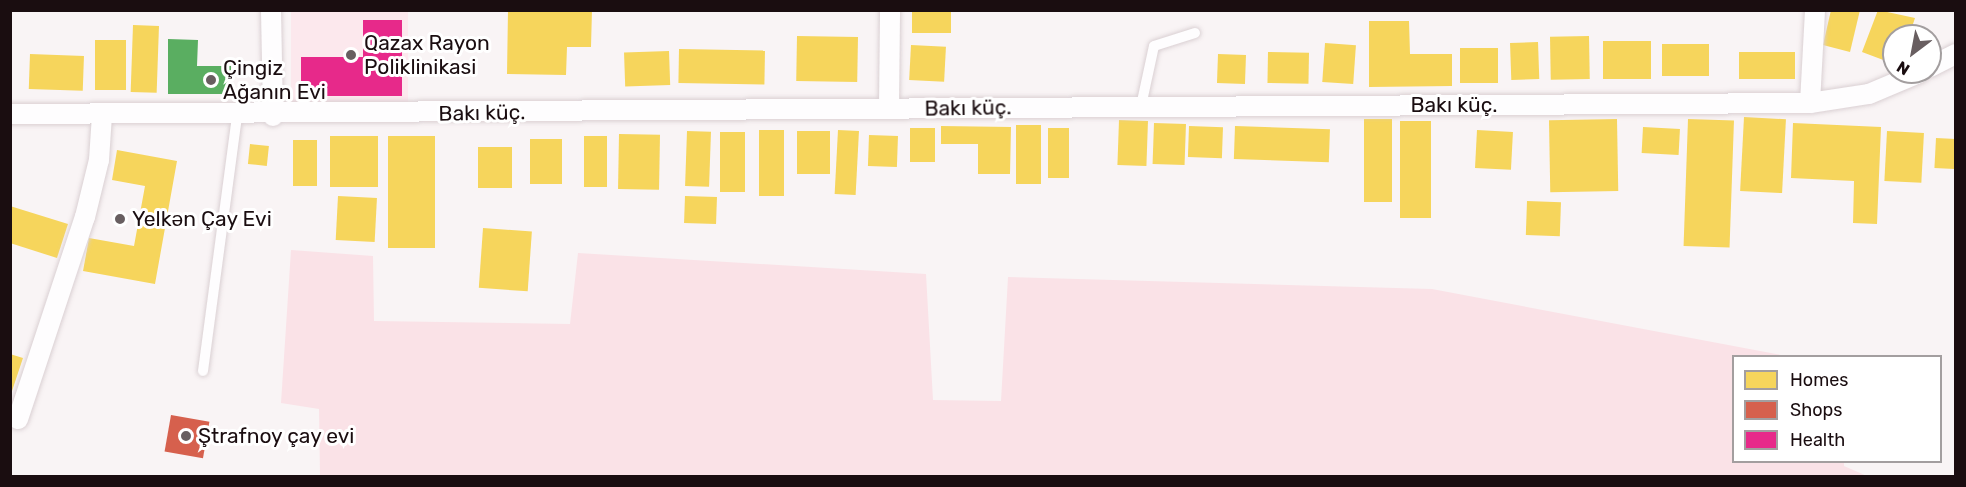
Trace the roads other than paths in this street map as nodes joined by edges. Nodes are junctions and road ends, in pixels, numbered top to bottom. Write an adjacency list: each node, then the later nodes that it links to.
1 (271, 10): 14 (street)
2 (890, 10): 10 (street)
3 (1815, 10): 8 (street)
4 (1195, 33): 9 (lane)
5 (1956, 54): 6 (street)
6 (1942, 61)
7 (1893, 84): 8 (street, Bakı küç.)
8 (1810, 103): 9 (street, Bakı küç.)
9 (1141, 106): 10 (street, Bakı küç.)
10 (889, 109): 14 (street, Bakı küç.)
11 (10, 114): 12 (street, Bakı küç.)
12 (102, 115): 13 (street, Bakı küç.); 16 (street)
13 (237, 116): 14 (street, Bakı küç.); 15 (lane)
14 (273, 116)
15 (203, 371)
16 (18, 419)

